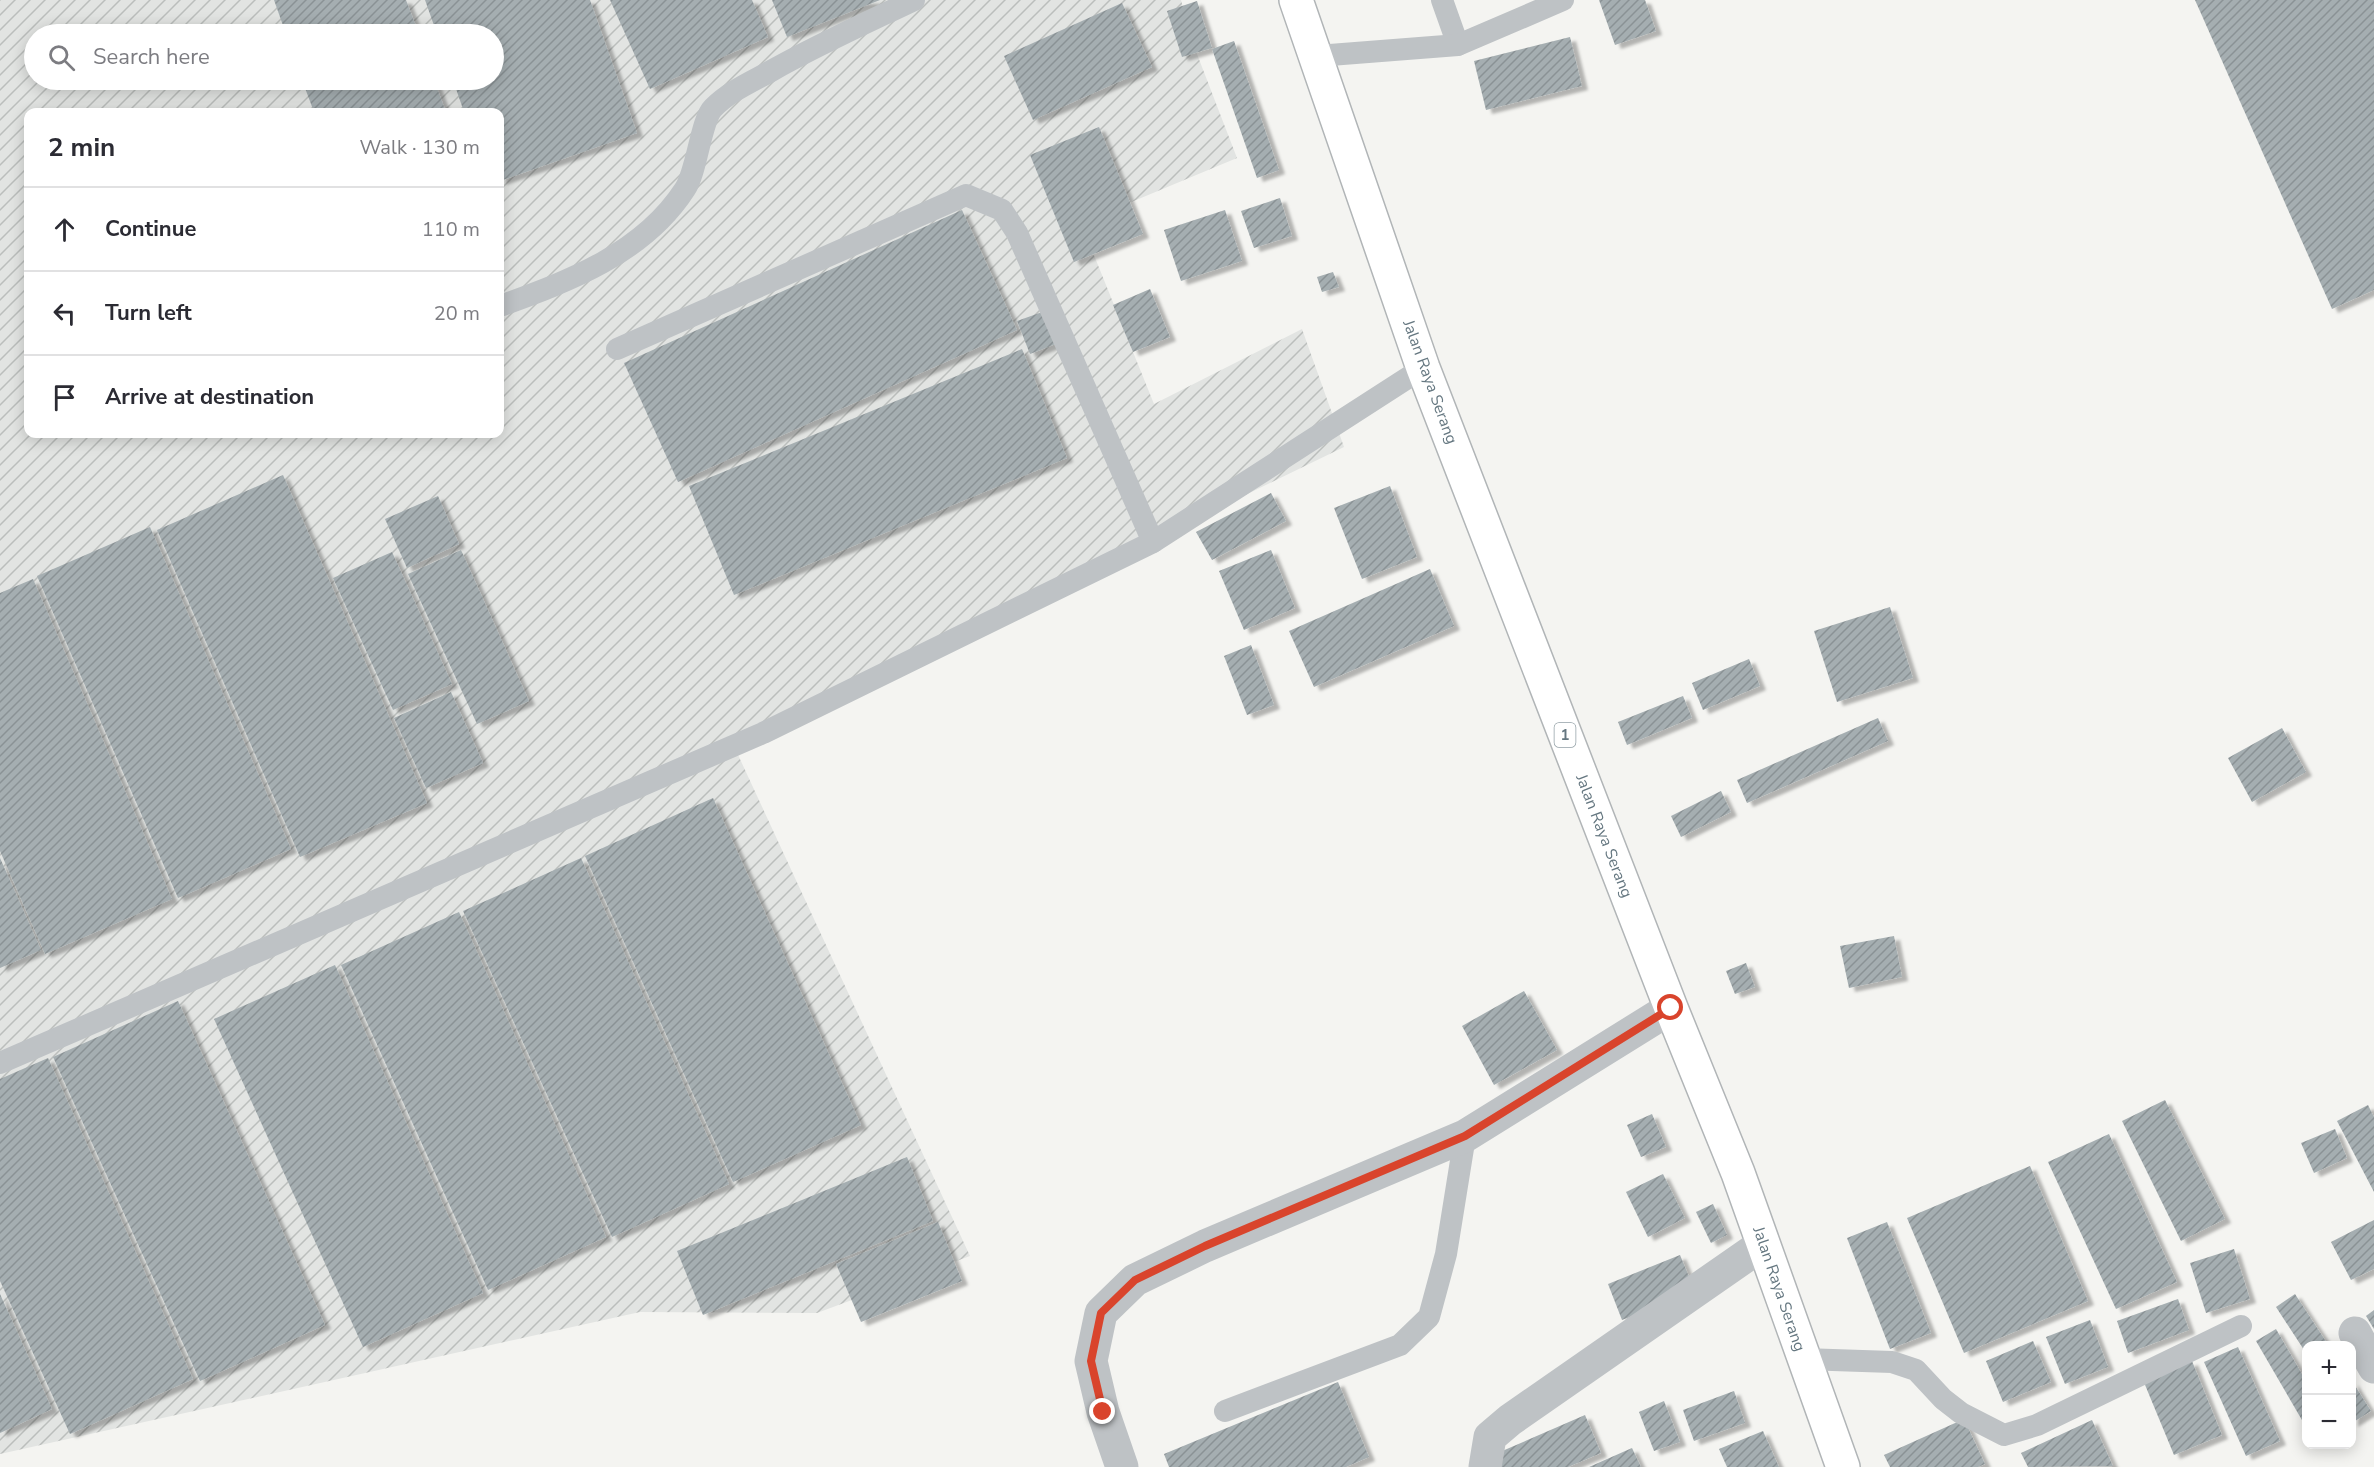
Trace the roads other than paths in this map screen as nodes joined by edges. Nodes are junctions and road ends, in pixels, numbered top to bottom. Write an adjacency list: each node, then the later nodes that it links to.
1 (914, 0): 7 (lane)
2 (1296, 0): 6 (highway, Jalan Raya Serang / 1)
3 (1442, 0): 5 (lane)
4 (1563, 0): 5 (lane)
5 (1458, 45): 6 (lane)
6 (1317, 56): 9 (highway, Jalan Raya Serang / 1)
7 (504, 305)
8 (617, 349): 10 (lane)
9 (1423, 368): 10 (lane); 11 (highway, Jalan Raya Serang / 1)
10 (1153, 542): 12 (lane)
11 (1671, 1008): 13 (street); 14 (highway, Jalan Raya Serang / 1)
12 (0, 1063)
13 (1465, 1136): 19 (lane); 20 (street)
14 (1763, 1245): 17 (highway, Jalan Raya Serang / 1); 21 (street)
15 (2241, 1326): 17 (lane)
16 (2355, 1333): 18 (street)
17 (1803, 1359): 22 (highway, Jalan Raya Serang / 1)
18 (2374, 1367)
19 (1225, 1411)
20 (1122, 1467)
21 (1485, 1467)
22 (1844, 1467)

